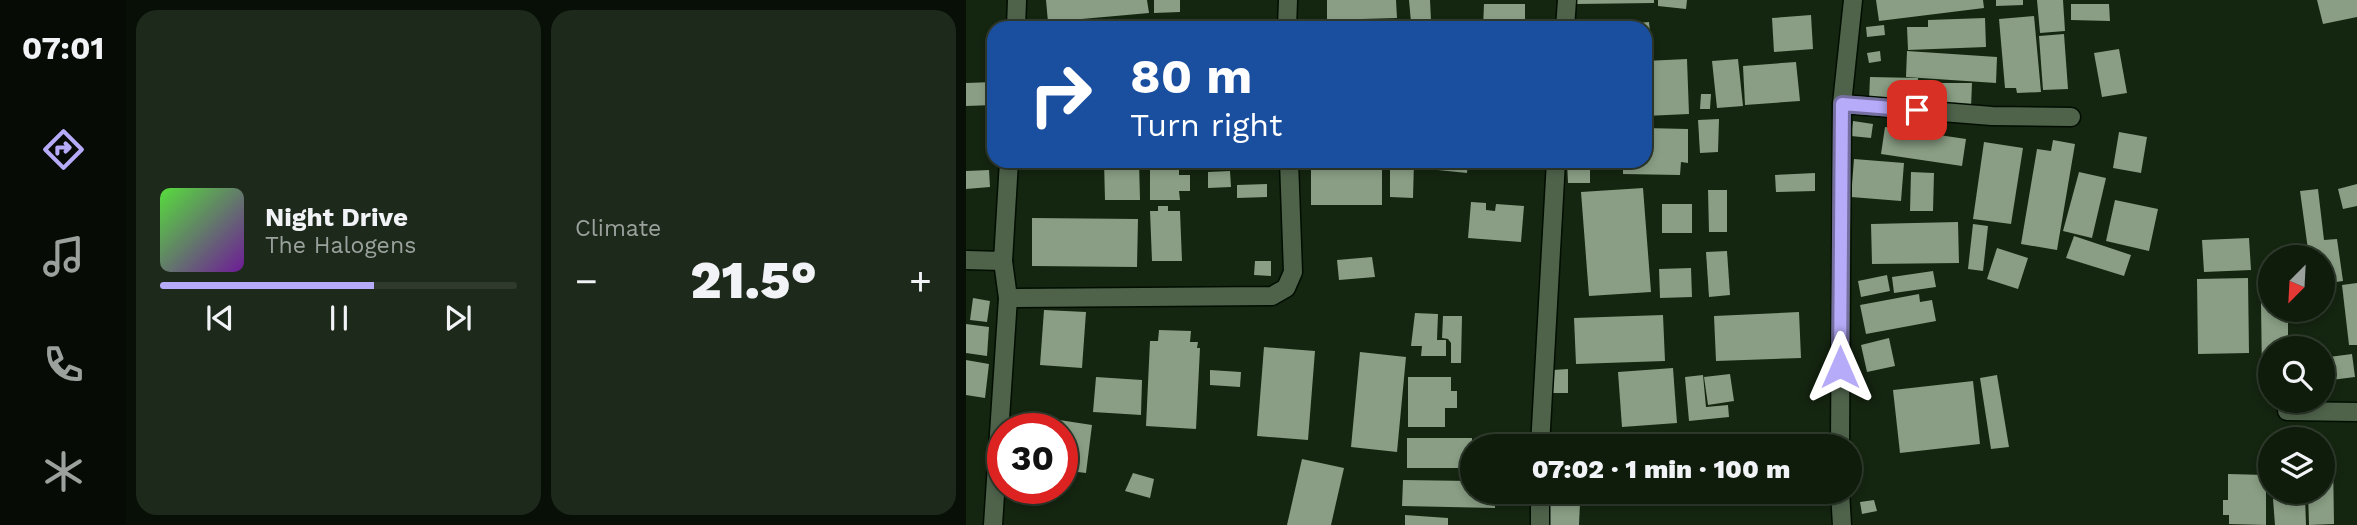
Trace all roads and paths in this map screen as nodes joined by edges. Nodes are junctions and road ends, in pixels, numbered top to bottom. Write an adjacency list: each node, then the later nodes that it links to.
1 (1017, 0): 5 (street)
2 (1289, 0): 6 (street)
3 (1567, 0): 7 (street)
4 (1853, 0): 8 (street)
5 (1016, 21)
6 (1288, 21)
7 (1566, 21)
8 (1842, 104): 9 (street); 19 (street)
9 (2071, 117)
10 (1009, 168): 14 (street)
11 (1289, 168): 15 (street)
12 (1556, 168): 18 (street)
13 (966, 260): 14 (street)
14 (1003, 261): 15 (street)
15 (1008, 298): 22 (street)
16 (2335, 412): 17 (street)
17 (2357, 412)
18 (1541, 434)
19 (1840, 434)
20 (1540, 504): 23 (street)
21 (1841, 504): 24 (street)
22 (993, 525)
23 (1540, 525)
24 (1842, 525)

